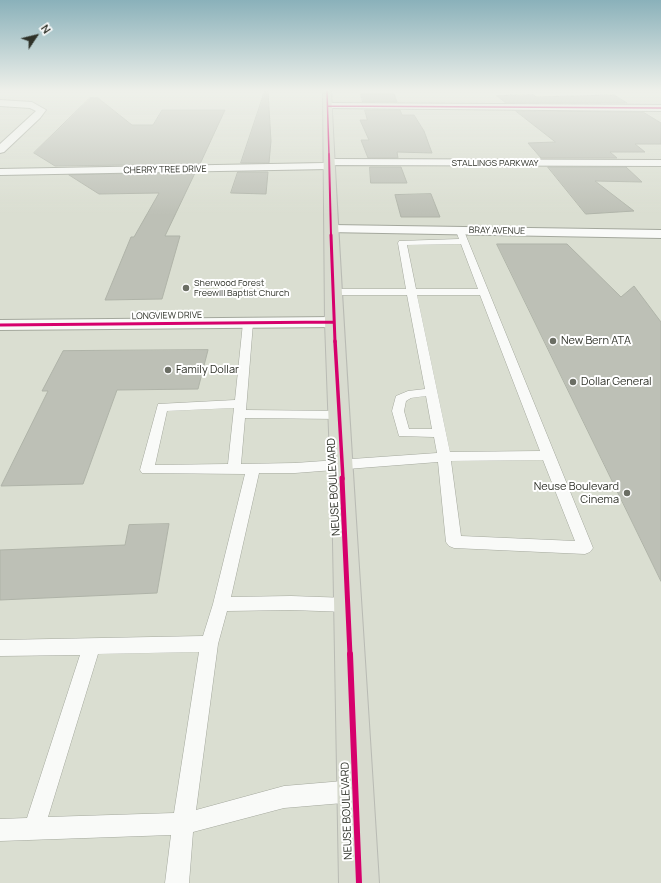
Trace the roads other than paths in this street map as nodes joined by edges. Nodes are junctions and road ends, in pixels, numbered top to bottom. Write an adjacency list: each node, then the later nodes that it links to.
1 (19, 132): 3 (street)
2 (328, 132): 4 (main road, NEUSE BOULEVARD)
3 (0, 150)
4 (329, 164): 5 (street, STALLINGS PARKWAY); 6 (street, CHERRY TREE DRIVE); 7 (main road, NEUSE BOULEVARD)
5 (661, 164)
6 (0, 172)
7 (332, 229): 9 (street, BRAY AVENUE); 10 (main road, NEUSE BOULEVARD)
8 (661, 234): 9 (street, BRAY AVENUE)
9 (462, 236): 11 (lane); 12 (lane)
10 (334, 292): 11 (lane); 13 (main road, NEUSE BOULEVARD)
11 (411, 292): 12 (lane); 16 (lane)
12 (484, 292): 20 (lane)
13 (334, 322): 14 (street, LONGVIEW DRIVE); 18 (main road, NEUSE BOULEVARD)
14 (248, 323): 15 (street, LONGVIEW DRIVE); 17 (lane)
15 (0, 325)
16 (431, 392): 19 (lane); 19 (lane)
17 (239, 409): 18 (lane); 23 (lane); 23 (lane)
18 (340, 414): 22 (main road, NEUSE BOULEVARD)
19 (439, 433): 21 (lane)
20 (548, 455): 21 (lane); 21 (lane)
21 (444, 457): 22 (lane)
22 (342, 465): 24 (lane); 26 (main road, NEUSE BOULEVARD)
23 (234, 468): 24 (lane)
24 (253, 468): 25 (lane)
25 (222, 604): 26 (lane); 27 (lane)
26 (348, 605): 30 (main road, NEUSE BOULEVARD)
27 (209, 644): 28 (lane); 31 (lane)
28 (90, 646): 29 (lane); 32 (lane)
29 (0, 648)
30 (355, 792): 31 (lane, NEUSE BOULEVARD); 35 (main road, NEUSE BOULEVARD)
31 (183, 824): 32 (lane, NEUSE BOULEVARD); 34 (lane)
32 (34, 829): 33 (lane, NEUSE BOULEVARD)
33 (0, 830)
34 (177, 883)
35 (359, 883)

